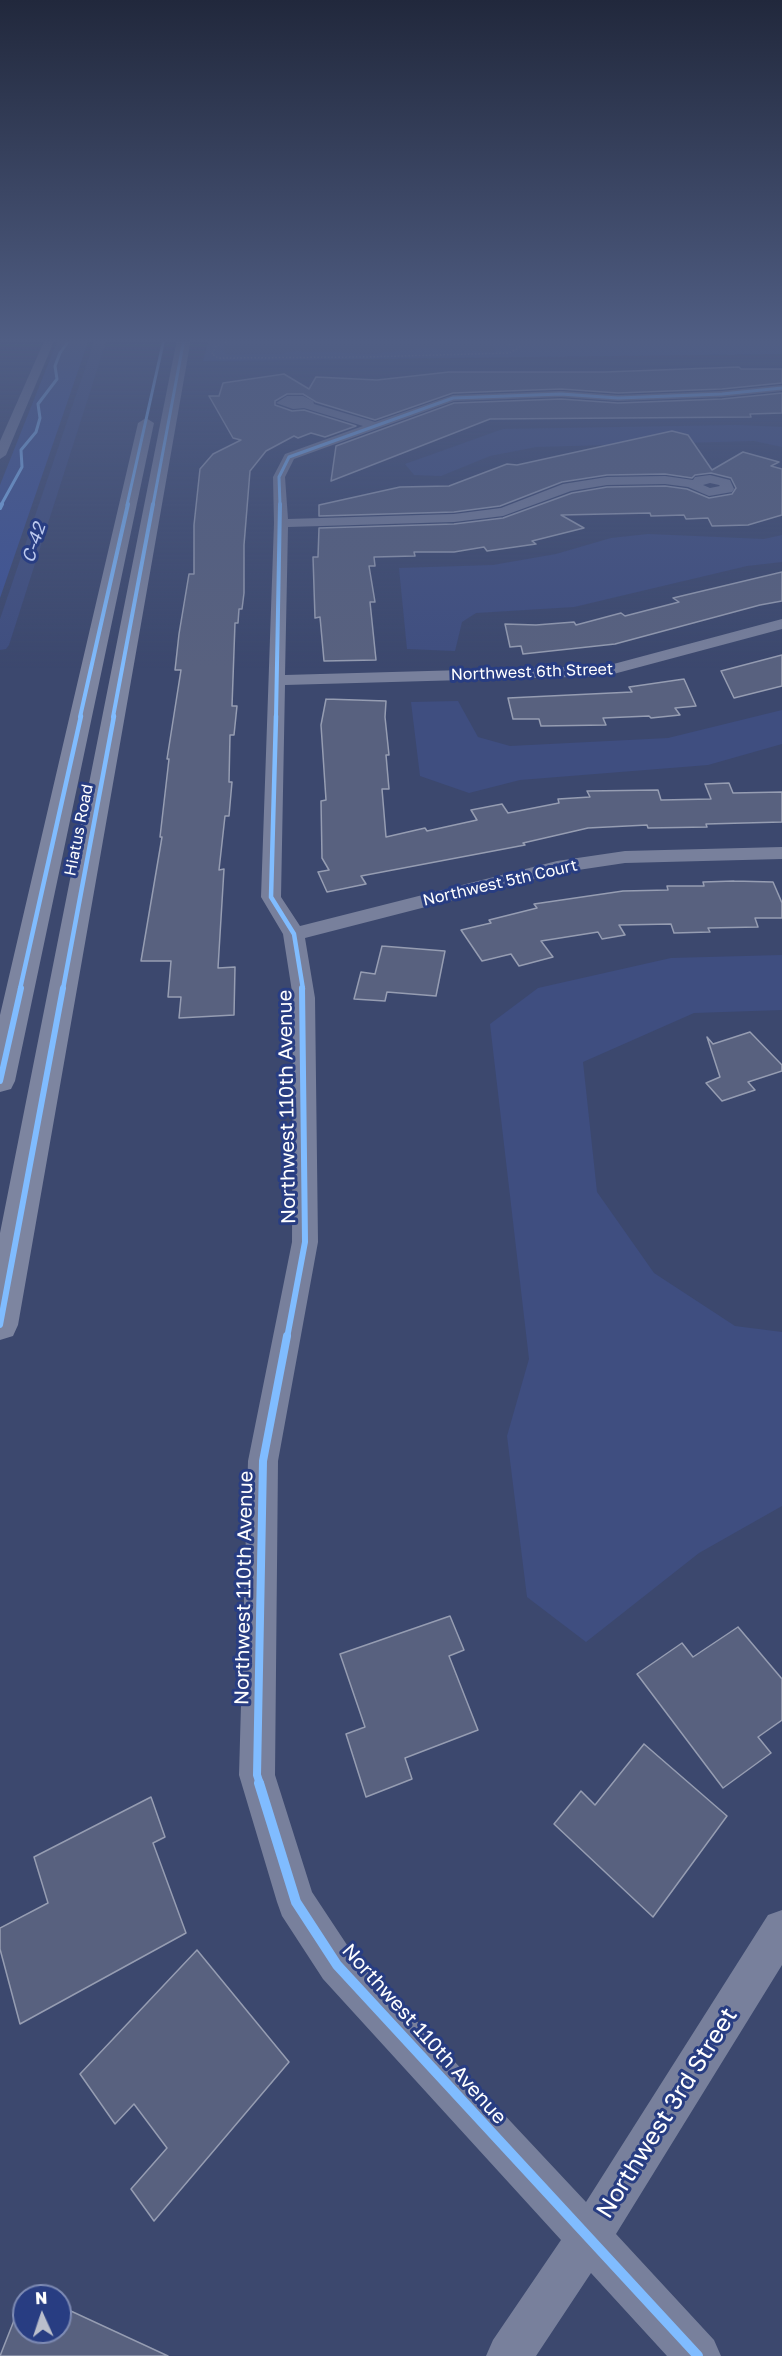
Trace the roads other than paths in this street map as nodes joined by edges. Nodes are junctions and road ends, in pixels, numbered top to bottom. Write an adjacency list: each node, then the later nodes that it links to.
1 (140, 449): 11 (main road, Hiatus Road)
2 (163, 449): 10 (main road, Hiatus Road)
3 (310, 449): 5 (street, Northwest 110th Avenue)
4 (694, 484): 5 (street)
5 (281, 523): 7 (street, Northwest 110th Avenue)
6 (782, 624): 7 (street, Northwest 6th Street)
7 (276, 680): 9 (street, Northwest 110th Avenue)
8 (782, 853): 9 (street, Northwest 5th Court)
9 (294, 934): 15 (street, Northwest 110th Avenue)
10 (71, 944): 11 (main road); 13 (main road, Hiatus Road)
11 (30, 945): 12 (main road, Hiatus Road)
12 (0, 1081)
13 (0, 1325)
14 (782, 1929): 15 (street, Northwest 3rd Street)
15 (588, 2239): 16 (street, Northwest 3rd Street); 17 (street, Northwest 110th Avenue)
16 (509, 2356)
17 (698, 2356)

